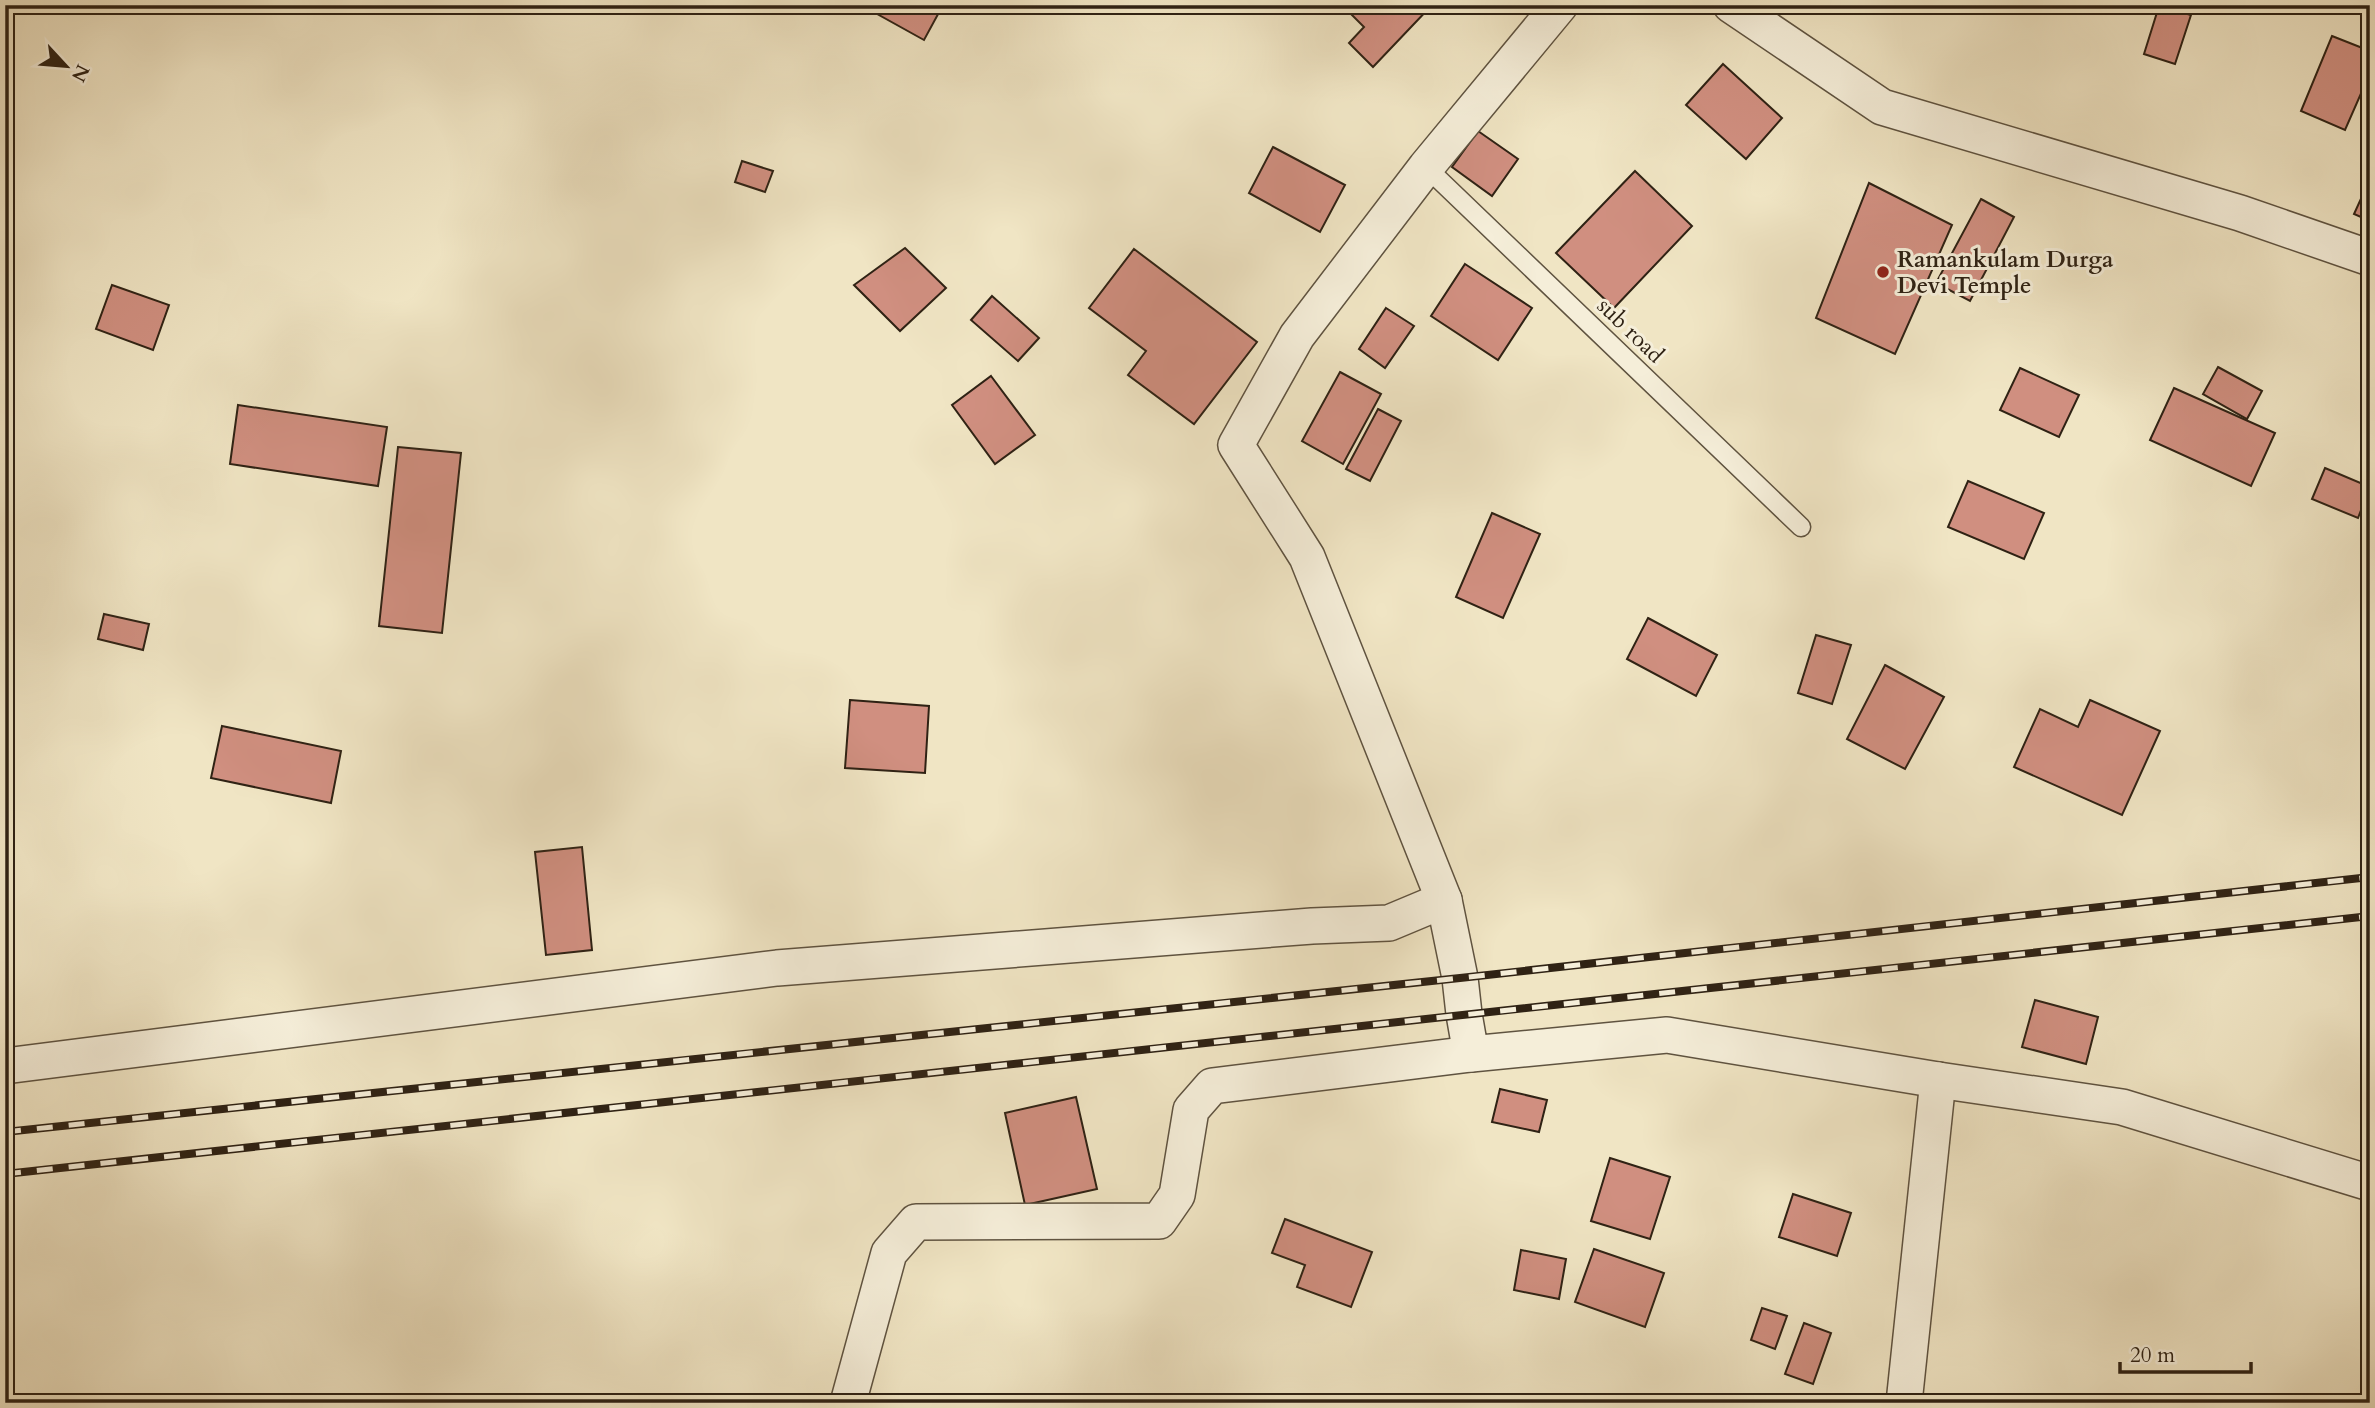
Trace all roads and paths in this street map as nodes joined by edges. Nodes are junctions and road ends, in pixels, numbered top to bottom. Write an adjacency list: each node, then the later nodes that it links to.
1 (1560, 5): 3 (street)
2 (1731, 5): 4 (street)
3 (1426, 167): 5 (lane, sub road); 6 (street)
4 (2370, 258)
5 (1801, 527)
6 (1444, 900): 7 (street); 8 (street)
7 (1471, 1054): 9 (street); 11 (street)
8 (5, 1066)
9 (1938, 1080): 10 (street); 12 (street)
10 (2370, 1183)
11 (848, 1403)
12 (1904, 1403)

